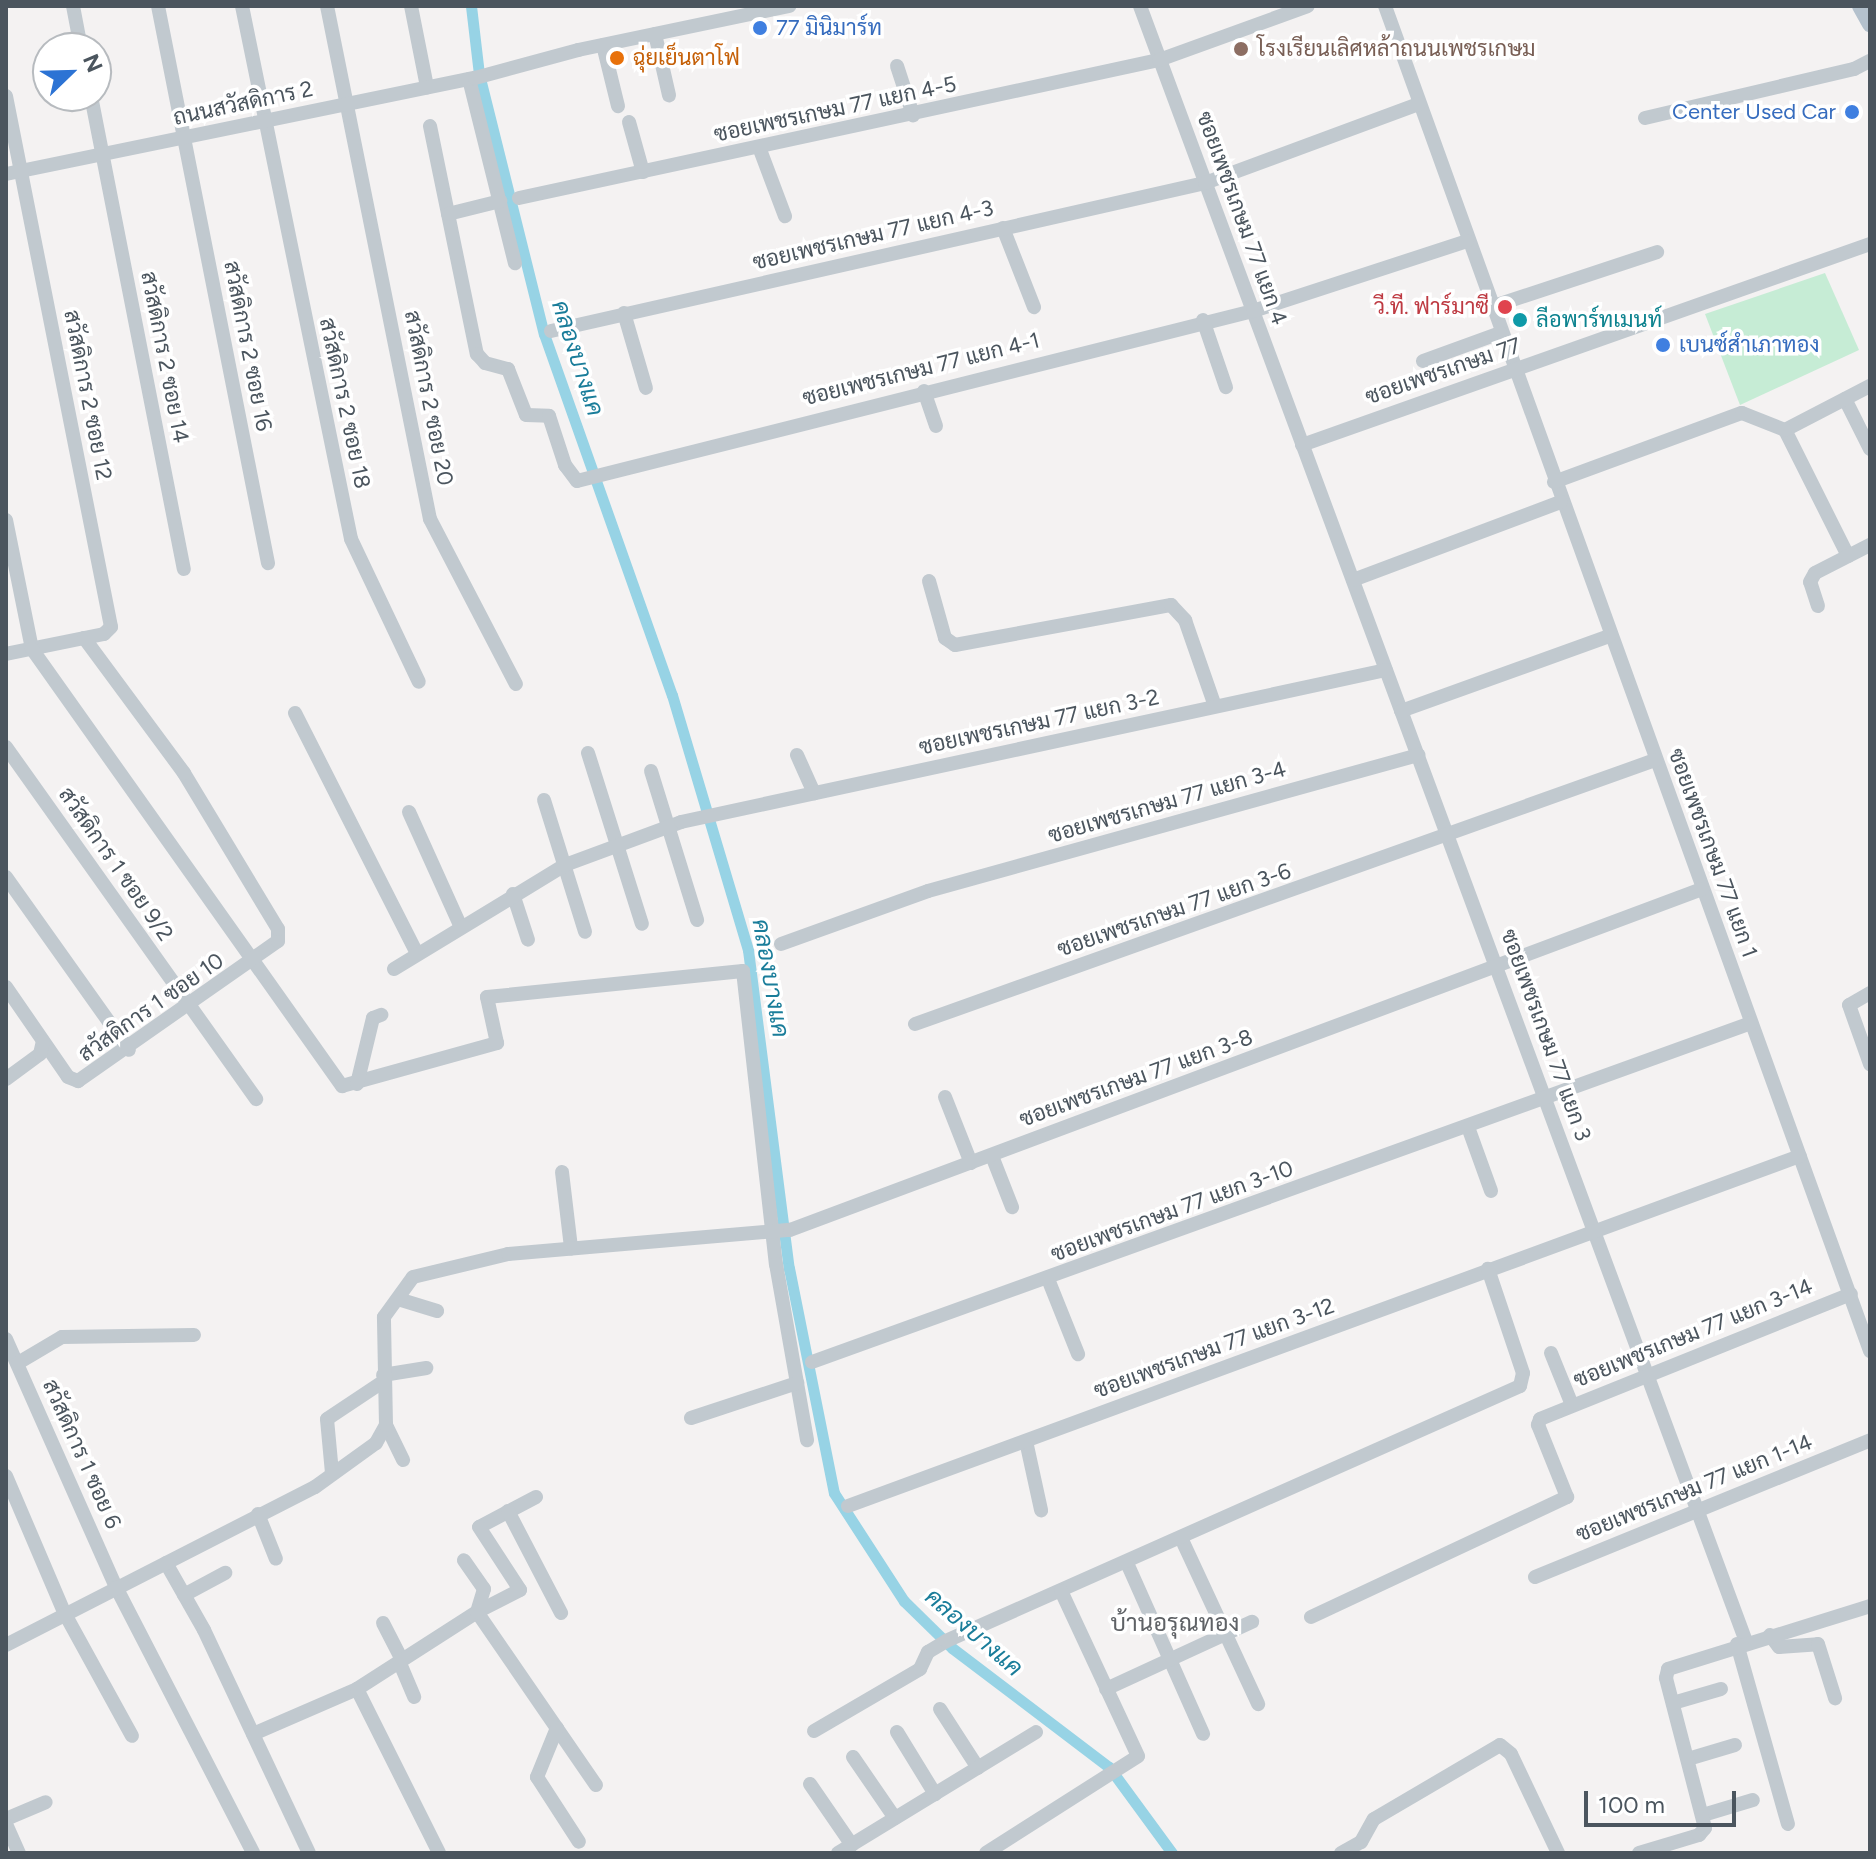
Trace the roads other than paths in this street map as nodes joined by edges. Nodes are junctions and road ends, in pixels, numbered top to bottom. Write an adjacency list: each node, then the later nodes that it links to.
1 (73, 6): 12 (street)
2 (158, 6): 31 (street, สวัสดิการ 2 ซอย 16)
3 (242, 6): 28 (street, สวัสดิการ 2 ซอย 18)
4 (327, 6): 22 (street, สวัสดิการ 2 ซอย 20)
5 (411, 6): 19 (street)
6 (789, 6): 13 (street, ถนนสวัสดิการ 2)
7 (1140, 6): 15 (street, ซอยเพชรเกษม 77 แยก 4)
8 (1308, 6): 15 (street, ซอยเพชรเกษม 77 แยก 4-5)
9 (1385, 6): 23 (street, ซอยเพชรเกษม 77 แยก 1)
10 (1860, 6): 11 (main road)
11 (1870, 24)
12 (78, 32)
13 (655, 34): 14 (street, ถนนสวัสดิการ 2); 20 (street)
14 (603, 45): 18 (street, ถนนสวัสดิการ 2); 24 (street)
15 (1159, 60): 26 (street, ซอยเพชรเกษม 77 แยก 4-5); 36 (street, ซอยเพชรเกษม 77 แยก 4)
16 (1870, 61): 27 (street)
17 (897, 66): 26 (street)
18 (469, 79): 19 (street, ถนนสวัสดิการ 2); 38 (street)
19 (427, 87): 22 (street, ถนนสวัสดิการ 2)
20 (669, 95)
21 (6, 96): 35 (street, สวัสดิการ 2 ซอย 12)
22 (347, 104): 28 (street, ถนนสวัสดิการ 2); 80 (street, สวัสดิการ 2 ซอย 20)
23 (1419, 104): 36 (street, ซอยเพชรเกษม 77 แยก 4-3); 42 (street, ซอยเพชรเกษม 77 แยก 1)
24 (618, 106)
25 (94, 112): 33 (street, สวัสดิการ 2 ซอย 14)
26 (913, 115): 32 (street, ซอยเพชรเกษม 77 แยก 4-5)
27 (1645, 118)
28 (266, 121): 31 (street, ถนนสวัสดิการ 2); 79 (street, สวัสดิการ 2 ซอย 18)
29 (629, 122): 34 (street)
30 (430, 126): 39 (street)
31 (184, 138): 33 (street, ถนนสวัสดิการ 2); 69 (street, สวัสดิการ 2 ซอย 16)
32 (759, 147): 34 (street, ซอยเพชรเกษม 77 แยก 4-5); 40 (street)
33 (103, 155): 35 (street, ถนนสวัสดิการ 2); 70 (street, สวัสดิการ 2 ซอย 14)
34 (643, 172): 37 (street, ซอยเพชรเกษม 77 แยก 4-5)
35 (13, 173): 75 (street, สวัสดิการ 2 ซอย 12)
36 (1205, 183): 41 (street, ซอยเพชรเกษม 77 แยก 4-3); 48 (street, ซอยเพชรเกษม 77 แยก 4)
37 (519, 198)
38 (500, 201): 39 (street); 45 (street)
39 (448, 214): 58 (street, ซอยเพชรเกษม 77 แยก 4-1)
40 (785, 216)
41 (1003, 228): 46 (street); 49 (street, ซอยเพชรเกษม 77 แยก 4-3)
42 (1467, 241): 47 (street, ซอยเพชรเกษม 77 แยก 1); 48 (street, ซอยเพชรเกษม 77 แยก 4-1)
43 (1870, 244): 54 (street, ซอยเพชรเกษม 77)
44 (1657, 252): 47 (street)
45 (515, 263)
46 (1034, 307)
47 (1491, 307): 52 (street, ซอยเพชรเกษม 77 แยก 1)
48 (1253, 311): 50 (street, ซอยเพชรเกษม 77 แยก 4-1); 62 (street, ซอยเพชรเกษม 77 แยก 4)
49 (624, 313): 51 (street, ซอยเพชรเกษม 77 แยก 4-3); 57 (street)
50 (1203, 320): 56 (street); 58 (street, ซอยเพชรเกษม 77 แยก 4-1)
51 (551, 331)
52 (1500, 333): 53 (street); 54 (street, ซอยเพชรเกษม 77 แยก 1)
53 (1423, 361)
54 (1513, 371): 62 (street, ซอยเพชรเกษม 77); 64 (street, ซอยเพชรเกษม 77 แยก 1)
55 (1870, 386): 59 (street)
56 (1226, 387)
57 (646, 388)
58 (924, 391): 60 (street)
59 (1845, 399): 61 (street); 63 (street)
60 (936, 426)
61 (1785, 430): 64 (street); 68 (street)
62 (1302, 445): 71 (street, ซอยเพชรเกษม 77 แยก 3)
63 (1870, 449)
64 (1554, 482): 65 (street, ซอยเพชรเกษม 77 แยก 1)
65 (1561, 502): 71 (street); 74 (street, ซอยเพชรเกษม 77 แยก 1)
66 (6, 520): 76 (street)
67 (1870, 545): 68 (street)
68 (1848, 556): 73 (street)
69 (268, 563)
70 (184, 569)
71 (1353, 580): 78 (street, ซอยเพชรเกษม 77 แยก 3)
72 (929, 581): 81 (street)
73 (1818, 606)
74 (1609, 636): 82 (street); 88 (street, ซอยเพชรเกษม 77 แยก 1)
75 (84, 638): 76 (street); 107 (street, สวัสดิการ 1 ซอย 10)
76 (32, 649): 77 (street); 107 (street)
77 (6, 654)
78 (1386, 670): 81 (street, ซอยเพชรเกษม 77 แยก 3-2); 82 (street, ซอยเพชรเกษม 77 แยก 3)
79 (419, 682)
80 (516, 684)
81 (1215, 706): 90 (street, ซอยเพชรเกษม 77 แยก 3-2)
82 (1401, 711): 87 (street, ซอยเพชรเกษม 77 แยก 3)
83 (295, 713): 106 (street)
84 (6, 747): 112 (street, สวัสดิการ 1 ซอย 9/2)
85 (588, 753): 95 (street)
86 (797, 755): 90 (street)
87 (1418, 755): 94 (street, ซอยเพชรเกษม 77 แยก 3); 105 (street, ซอยเพชรเกษม 77 แยก 3-4)
88 (1655, 760): 94 (street, ซอยเพชรเกษม 77 แยก 3-6); 98 (street, ซอยเพชรเกษม 77 แยก 1)
89 (651, 771): 93 (street)
90 (814, 793): 93 (street, ซอยเพชรเกษม 77 แยก 3-2)
91 (544, 800): 96 (street)
92 (409, 812): 102 (street)
93 (667, 827): 95 (street, ซอยเพชรเกษม 77 แยก 3-2); 100 (street)
94 (1449, 836): 108 (street, ซอยเพชรเกษม 77 แยก 3); 115 (street, ซอยเพชรเกษม 77 แยก 3-6)
95 (617, 844): 96 (street, ซอยเพชรเกษม 77 แยก 3-2); 101 (street)
96 (565, 865): 99 (street, ซอยเพชรเกษม 77 แยก 3-2); 103 (street)
97 (6, 877): 117 (street)
98 (1702, 889): 108 (street, ซอยเพชรเกษม 77 แยก 3-8); 114 (street, ซอยเพชรเกษม 77 แยก 1)
99 (513, 894): 102 (street, ซอยเพชรเกษม 77 แยก 3-2); 104 (street)
100 (697, 920)
101 (642, 924)
102 (460, 925): 106 (street, ซอยเพชรเกษม 77 แยก 3-2)
103 (585, 932)
104 (528, 940)
105 (781, 944)
106 (416, 951): 109 (street, ซอยเพชรเกษม 77 แยก 3-2)
107 (254, 962): 112 (street, สวัสดิการ 1 ซอย 10); 120 (street)
108 (1497, 967): 122 (street, ซอยเพชรเกษม 77 แยก 3); 125 (street, ซอยเพชรเกษม 77 แยก 3-8)
109 (394, 969)
110 (6, 987): 116 (street)
111 (1870, 993): 118 (street)
112 (191, 1006): 117 (street, สวัสดิการ 1 ซอย 10); 123 (street, สวัสดิการ 1 ซอย 9/2)
113 (381, 1015): 120 (street)
114 (1751, 1023): 122 (street, ซอยเพชรเกษม 77 แยก 3-10); 126 (street, ซอยเพชรเกษม 77 แยก 1)
115 (915, 1024)
116 (43, 1041): 117 (street, สวัสดิการ 1 ซอย 10); 119 (street)
117 (129, 1050)
118 (1870, 1064)
119 (6, 1079)
120 (357, 1084): 132 (street)
121 (945, 1097): 127 (street)
122 (1546, 1098): 124 (street, ซอยเพชรเกษม 77 แยก 3-10); 131 (street, ซอยเพชรเกษม 77 แยก 3)
123 (256, 1099)
124 (1468, 1127): 129 (street); 135 (street, ซอยเพชรเกษม 77 แยก 3-10)
125 (992, 1156): 127 (street, ซอยเพชรเกษม 77 แยก 3-8); 130 (street)
126 (1800, 1156): 131 (street, ซอยเพชรเกษม 77 แยก 3-12); 136 (street, ซอยเพชรเกษม 77 แยก 1)
127 (971, 1163): 132 (street, ซอยเพชรเกษม 77 แยก 3-8)
128 (562, 1172): 133 (street)
129 (1491, 1191)
130 (1012, 1207)
131 (1595, 1230): 134 (street, ซอยเพชรเกษม 77 แยก 3-12); 147 (street, ซอยเพชรเกษม 77 แยก 3)
132 (772, 1232): 133 (street, ซอยเพชรเกษม 77 แยก 3-8); 149 (street)
133 (571, 1248): 137 (street, ซอยเพชรเกษม 77 แยก 3-8)
134 (1488, 1269): 155 (street, ซอยเพชรเกษม 77 แยก 3-12); 165 (street)
135 (1048, 1279): 143 (street); 144 (street, ซอยเพชรเกษม 77 แยก 3-10)
136 (1851, 1294): 141 (street, ซอยเพชรเกษม 77 แยก 1); 147 (street, ซอยเพชรเกษม 77 แยก 3-14)
137 (398, 1299): 138 (street); 148 (street)
138 (437, 1311)
139 (194, 1335): 145 (street)
140 (6, 1339): 145 (street, สวัสดิการ 1 ซอย 6)
141 (1870, 1351)
142 (1551, 1353): 150 (street)
143 (1078, 1354)
144 (812, 1362)
145 (18, 1363): 172 (street, สวัสดิการ 1 ซอย 6)
146 (426, 1368): 148 (street)
147 (1649, 1373): 150 (street, ซอยเพชรเกษม 77 แยก 3-14); 161 (street, ซอยเพชรเกษม 77 แยก 3)
148 (384, 1378): 152 (street); 157 (street)
149 (797, 1383): 151 (street); 153 (street)
150 (1572, 1405): 179 (street, ซอยเพชรเกษม 77 แยก 3-14)
151 (691, 1418)
152 (386, 1425): 156 (street); 157 (street)
153 (807, 1440)
154 (1870, 1440): 161 (street, ซอยเพชรเกษม 77 แยก 1-14)
155 (1026, 1441): 160 (street, ซอยเพชรเกษม 77 แยก 3-12); 162 (street)
156 (403, 1460)
157 (332, 1473): 164 (street)
158 (6, 1476): 178 (street)
159 (536, 1497): 163 (street)
160 (848, 1506)
161 (1699, 1509): 171 (street, ซอยเพชรเกษม 77 แยก 1-14); 184 (street, ซอยเพชรเกษม 77 แยก 3)
162 (1041, 1510)
163 (508, 1511): 176 (street); 177 (street)
164 (258, 1514): 166 (street); 168 (street)
165 (1182, 1540): 169 (street); 182 (street)
166 (276, 1559)
167 (464, 1560): 176 (street)
168 (166, 1563): 172 (street); 174 (street)
169 (1127, 1563): 173 (street); 186 (street)
170 (225, 1573): 174 (street)
171 (1535, 1577)
172 (116, 1587): 178 (street); 219 (street, สวัสดิการ 1 ซอย 6)
173 (1061, 1591): 189 (street); 197 (street)
174 (184, 1595): 200 (street)
175 (1870, 1606): 183 (street)
176 (477, 1612): 187 (street); 196 (street)
177 (561, 1613)
178 (65, 1614): 185 (street); 202 (street)
179 (1311, 1617)
180 (1252, 1622): 182 (street)
181 (383, 1623): 187 (street)
182 (1226, 1634): 186 (street); 194 (street)
183 (1770, 1635): 184 (street); 192 (street)
184 (1741, 1643): 193 (street); 215 (street, ซอยเพชรเกษม 77 แยก 3)
185 (6, 1645)
186 (1170, 1660): 189 (street); 201 (street)
187 (400, 1661): 188 (street); 191 (street)
188 (357, 1689): 200 (street); 221 (street)
189 (1106, 1689): 223 (street)
190 (1721, 1689): 193 (street)
191 (414, 1697)
192 (1835, 1698)
193 (1673, 1703): 205 (street)
194 (1258, 1704)
195 (940, 1709): 206 (street)
196 (557, 1728): 208 (street); 216 (street)
197 (814, 1731)
198 (897, 1732): 209 (street)
199 (1036, 1732): 206 (street)
200 (253, 1734): 220 (street)
201 (1203, 1734)
202 (132, 1736)
203 (1735, 1745): 205 (street)
204 (853, 1757): 213 (street)
205 (1688, 1759): 212 (street)
206 (978, 1768): 209 (street)
207 (810, 1784): 217 (street)
208 (596, 1785)
209 (935, 1794): 213 (street)
210 (1753, 1800): 212 (street)
211 (46, 1802): 214 (street)
212 (1703, 1815): 226 (street)
213 (895, 1818): 217 (street)
214 (6, 1822): 218 (street)
215 (1788, 1824)
216 (579, 1842)
217 (852, 1845): 222 (street)
218 (19, 1853)
219 (253, 1853)
220 (309, 1853)
221 (439, 1853)
222 (838, 1853)
223 (986, 1853)
224 (1341, 1853): 225 (street)
225 (1558, 1853)
226 (1639, 1853)

